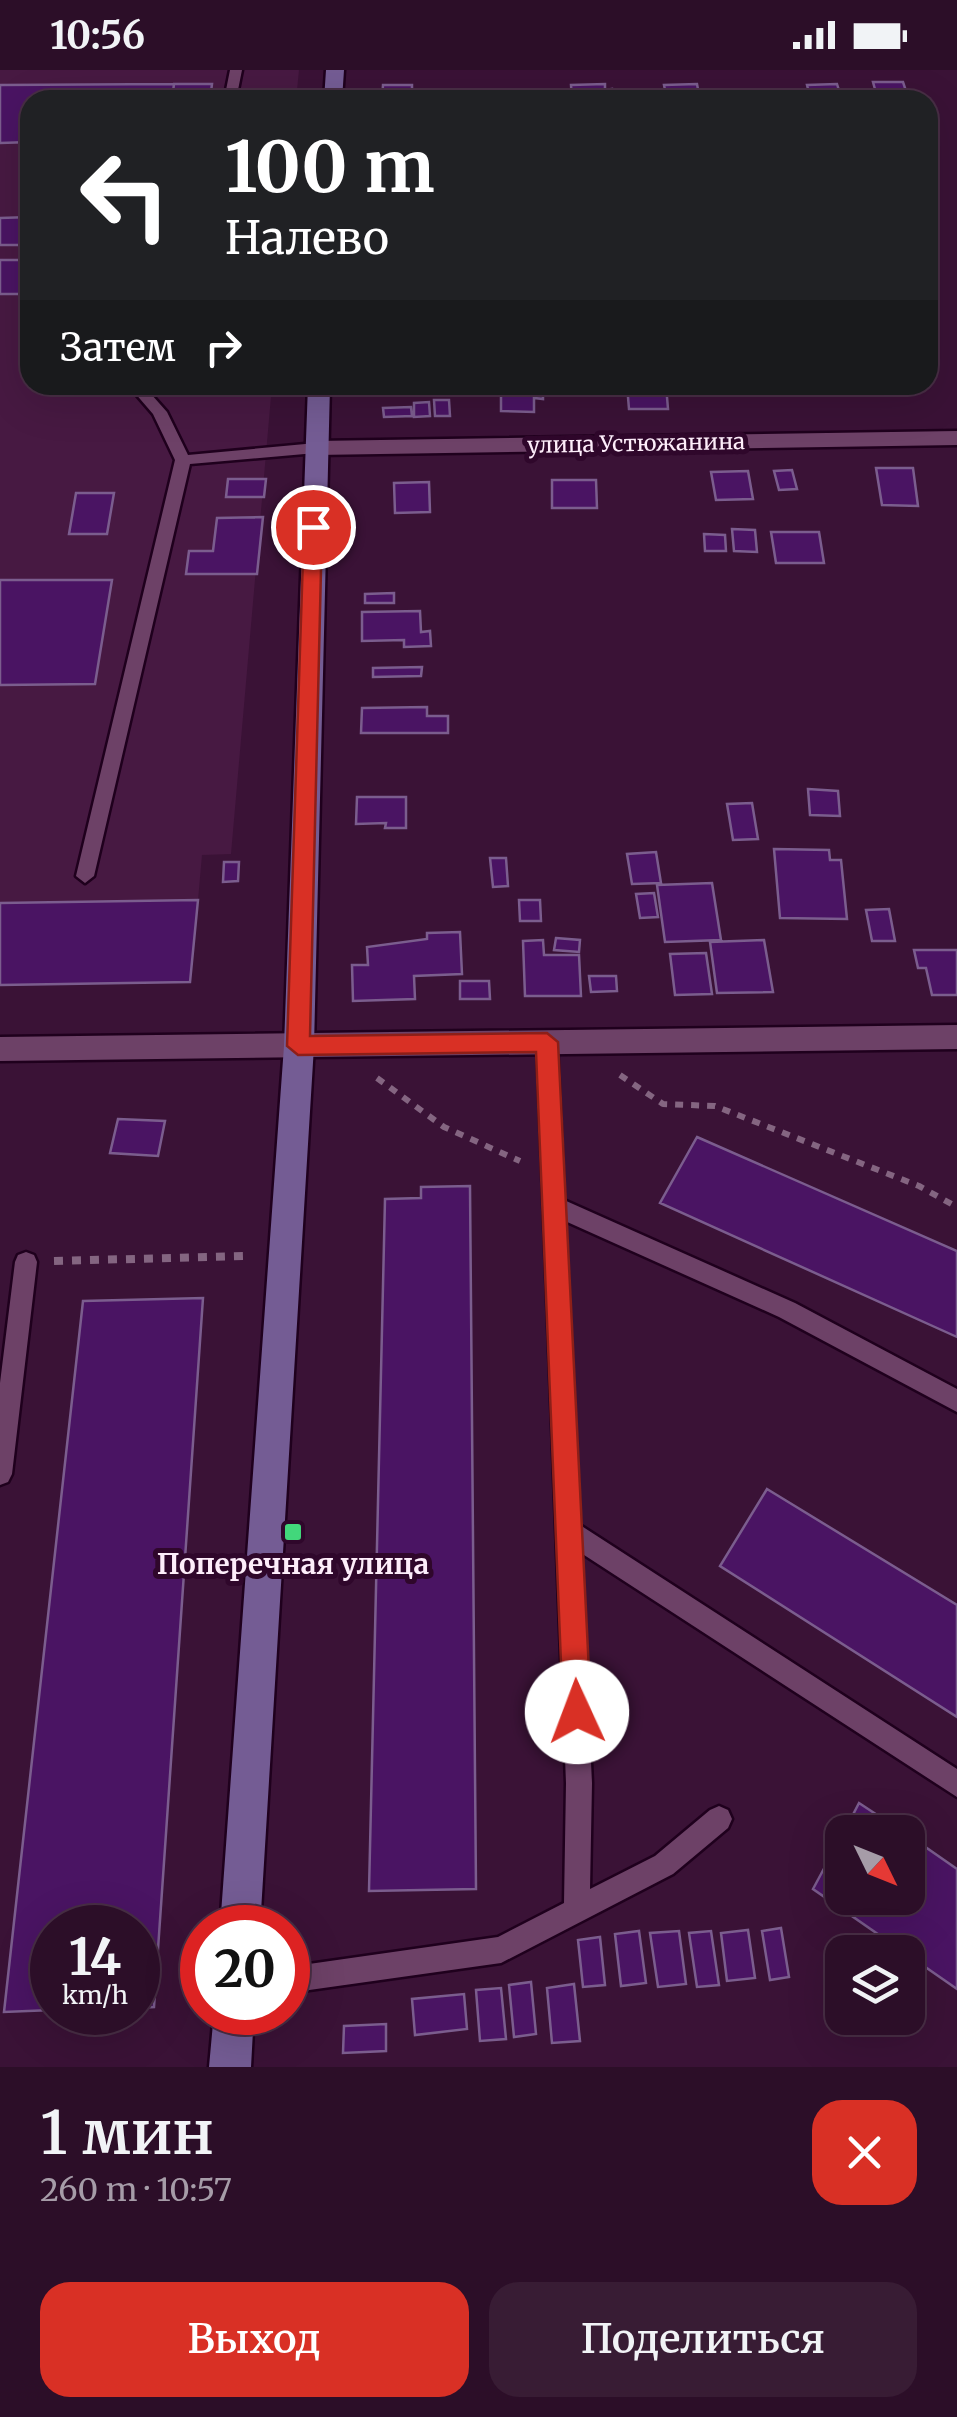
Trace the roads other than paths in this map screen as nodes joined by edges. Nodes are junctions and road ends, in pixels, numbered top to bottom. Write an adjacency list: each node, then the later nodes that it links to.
1 (144, 395): 5 (lane)
2 (319, 395): 4 (street)
3 (957, 438): 4 (street, улица Устюжанина)
4 (316, 448): 5 (lane); 9 (street)
5 (182, 460): 6 (lane)
6 (85, 876)
7 (957, 1037): 8 (street)
8 (547, 1042): 9 (street); 11 (lane)
9 (298, 1046): 10 (street); 18 (street)
10 (0, 1049)
11 (556, 1207): 13 (lane); 15 (lane)
12 (26, 1262): 14 (lane)
13 (957, 1401)
14 (0, 1474)
15 (570, 1532): 16 (lane); 19 (lane)
16 (957, 1784)
17 (719, 1819): 19 (lane)
18 (241, 1905)
19 (577, 1910): 20 (lane)
20 (310, 1977)
21 (232, 2035): 22 (street)
22 (230, 2067)

